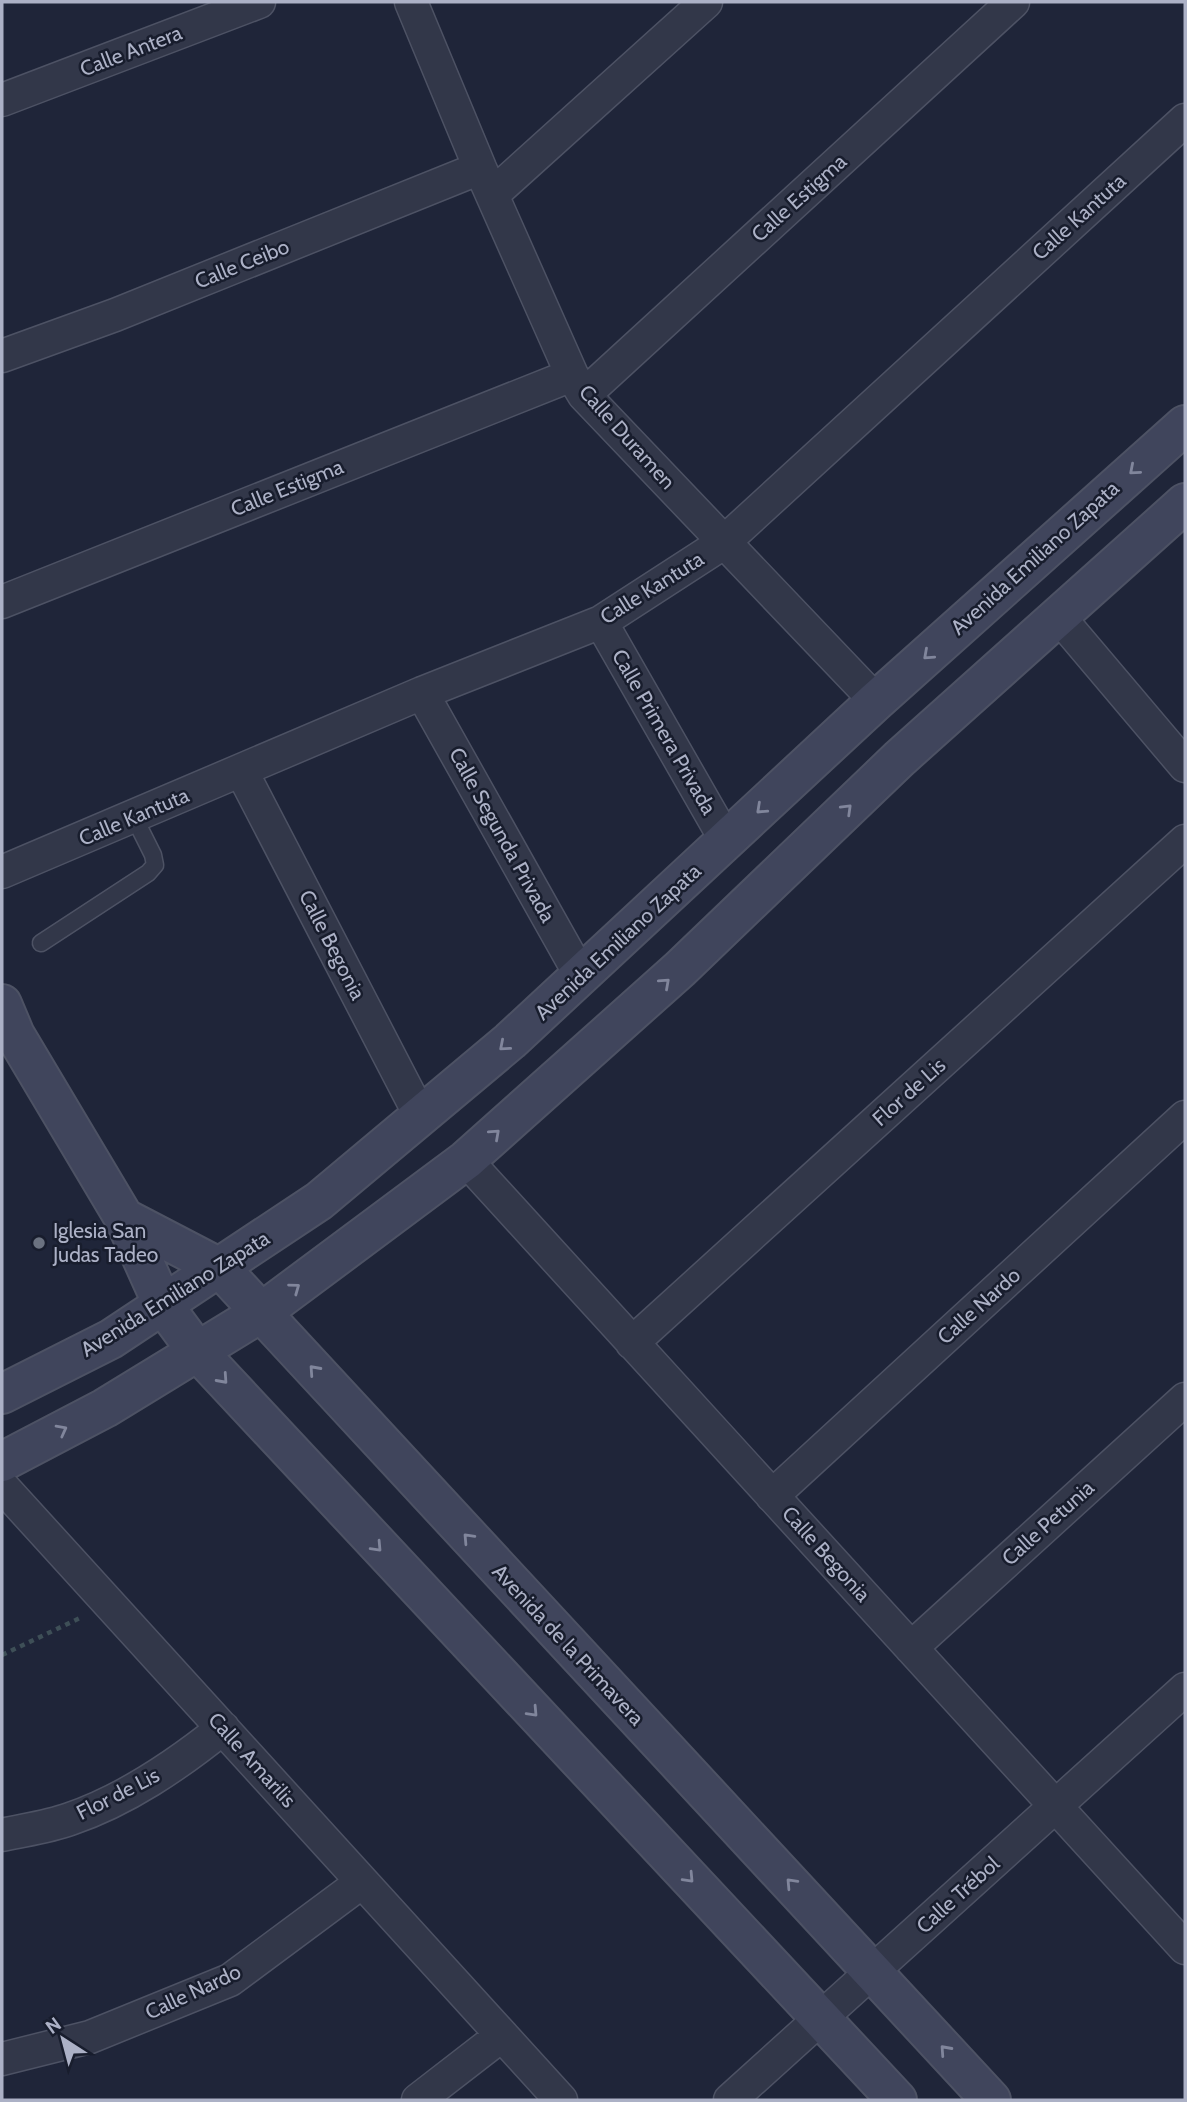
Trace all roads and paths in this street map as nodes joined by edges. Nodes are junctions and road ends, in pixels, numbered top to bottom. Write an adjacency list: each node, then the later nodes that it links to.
1 (259, 2): 5 (street, Calle Antera)
2 (411, 2): 7 (street, Calle Duramen)
3 (706, 2): 7 (street, Calle Ceibo)
4 (1013, 2): 9 (street, Calle Estigma)
5 (2, 100)
6 (1185, 120): 12 (street, Calle Kantuta)
7 (486, 181): 8 (street, Calle Ceibo); 9 (street, Calle Duramen)
8 (2, 356)
9 (578, 385): 12 (street, Calle Duramen); 13 (street, Calle Estigma)
10 (1185, 425): 17 (street, Avenida Emiliano Zapata, one-way to 17)
11 (1185, 503): 14 (street)
12 (723, 542): 15 (street, Calle Kantuta); 17 (street, Calle Duramen)
13 (2, 602)
14 (1059, 617): 18 (street); 29 (street, one-way to 14)
15 (601, 622): 16 (street, Calle Kantuta); 22 (street, Calle Primera Privada)
16 (422, 693): 19 (street, Calle Kantuta); 25 (street, Calle Segunda Privada)
17 (876, 701): 22 (street, Avenida Emiliano Zapata, one-way to 22)
18 (1185, 766)
19 (242, 772): 20 (street, Calle Kantuta); 27 (street, Calle Begonia)
20 (134, 817): 23 (street, Calle Kantuta); 24 (lane)
21 (1185, 841): 34 (street, Flor de Lis)
22 (727, 842): 25 (street, Avenida Emiliano Zapata)
23 (2, 872)
24 (41, 943)
25 (581, 976): 27 (street, Avenida Emiliano Zapata, one-way to 27)
26 (6, 1027): 30 (street)
27 (421, 1117): 31 (street, Avenida Emiliano Zapata)
28 (1185, 1117): 40 (street, Calle Nardo)
29 (466, 1160): 33 (street, one-way to 29); 34 (street, Calle Begonia)
30 (124, 1218): 31 (street, Avenida de la Primavera); 32 (street)
31 (220, 1268): 32 (street, Avenida Emiliano Zapata); 33 (street, Avenida de la Primavera)
32 (163, 1305): 35 (street); 36 (street, Avenida Emiliano Zapata)
33 (262, 1312): 35 (street); 50 (street, Avenida de la Primavera, one-way to 33)
34 (632, 1343): 40 (street, Calle Begonia)
35 (197, 1351): 38 (street, one-way to 35); 51 (street, one-way to 51)
36 (2, 1394)
37 (1185, 1399): 42 (street, Calle Petunia)
38 (2, 1462)
39 (2, 1486): 41 (street, Calle Amarilis)
40 (772, 1496): 42 (street, Calle Begonia)
41 (109, 1604): 43 (path); 45 (street, Calle Amarilis)
42 (911, 1648): 46 (street, Calle Begonia)
43 (2, 1655)
44 (1185, 1689): 46 (street, Calle Trébol)
45 (223, 1728): 47 (street, Flor de Lis); 48 (street, Calle Amarilis)
46 (1056, 1806): 49 (street, Calle Begonia); 50 (street, Calle Trébol)
47 (2, 1835)
48 (362, 1882): 52 (street, Calle Amarilis); 53 (street, Calle Nardo)
49 (1185, 1948)
50 (873, 1971): 51 (street, Calle Trébol); 58 (street, Avenida de la Primavera, one-way to 50)
51 (820, 2018): 56 (street, Calle Trébol); 57 (street)
52 (502, 2035): 54 (street); 55 (street, Calle Amarilis)
53 (2, 2059)
54 (418, 2100)
55 (561, 2100)
56 (730, 2100)
57 (897, 2100)
58 (991, 2100)

